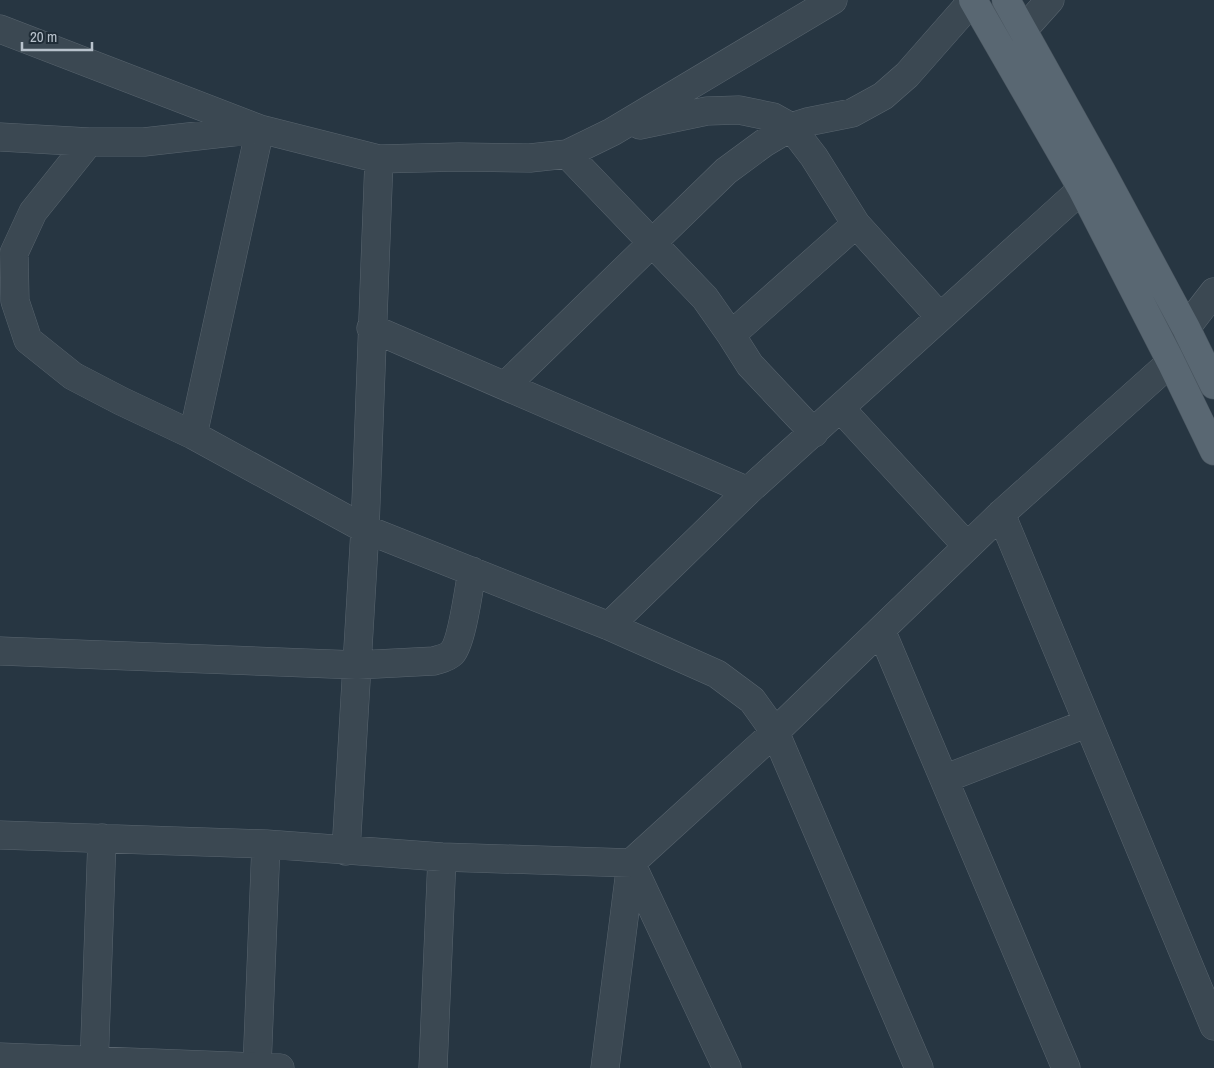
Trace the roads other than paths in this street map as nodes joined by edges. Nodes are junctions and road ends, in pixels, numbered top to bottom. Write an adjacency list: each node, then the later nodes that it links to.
1 (832, 0): 9 (street)
2 (973, 0): 7 (street); 14 (main road)
3 (1006, 0): 6 (main road)
4 (1050, 0): 6 (street)
5 (0, 29): 8 (street)
6 (1024, 30): 20 (main road)
7 (791, 127): 9 (street); 15 (street); 16 (street)
8 (260, 129): 11 (street); 13 (street); 27 (street)
9 (612, 132): 12 (street)
10 (0, 137): 11 (street)
11 (89, 142): 27 (street)
12 (566, 154): 13 (street); 16 (street)
13 (379, 159): 19 (street)
14 (1082, 189): 18 (street); 22 (main road)
15 (856, 224): 18 (street); 21 (street)
16 (652, 242): 21 (street); 24 (street)
17 (1214, 292): 20 (street)
18 (940, 317): 25 (street)
19 (372, 328): 24 (street); 31 (street)
20 (1186, 328): 23 (main road)
21 (731, 335): 26 (street)
22 (1171, 362): 28 (main road); 30 (street)
23 (1214, 385)
24 (506, 386): 29 (street)
25 (841, 409): 26 (street); 32 (street)
26 (814, 433): 29 (street)
27 (193, 435): 31 (street)
28 (1214, 451)
29 (748, 491): 34 (street)
30 (1001, 514): 32 (street); 38 (street)
31 (365, 529): 33 (street); 37 (street)
32 (967, 546): 35 (street)
33 (472, 571): 34 (street); 37 (street)
34 (609, 626): 39 (street)
35 (881, 630): 39 (street); 40 (street)
36 (0, 651): 37 (street)
37 (357, 665): 44 (street)
38 (1088, 723): 40 (street); 47 (street)
39 (776, 732): 46 (street); 54 (street)
40 (944, 779): 55 (street)
41 (0, 835): 42 (street)
42 (102, 838): 43 (street); 49 (street)
43 (266, 844): 44 (street); 50 (street)
44 (346, 851): 45 (street)
45 (442, 857): 46 (street); 51 (street)
46 (631, 863): 52 (street); 53 (street)
47 (1214, 1026)
48 (0, 1057): 49 (street)
49 (95, 1064): 50 (street)
50 (265, 1068)
51 (433, 1068)
52 (605, 1068)
53 (727, 1068)
54 (919, 1068)
55 (1066, 1068)

